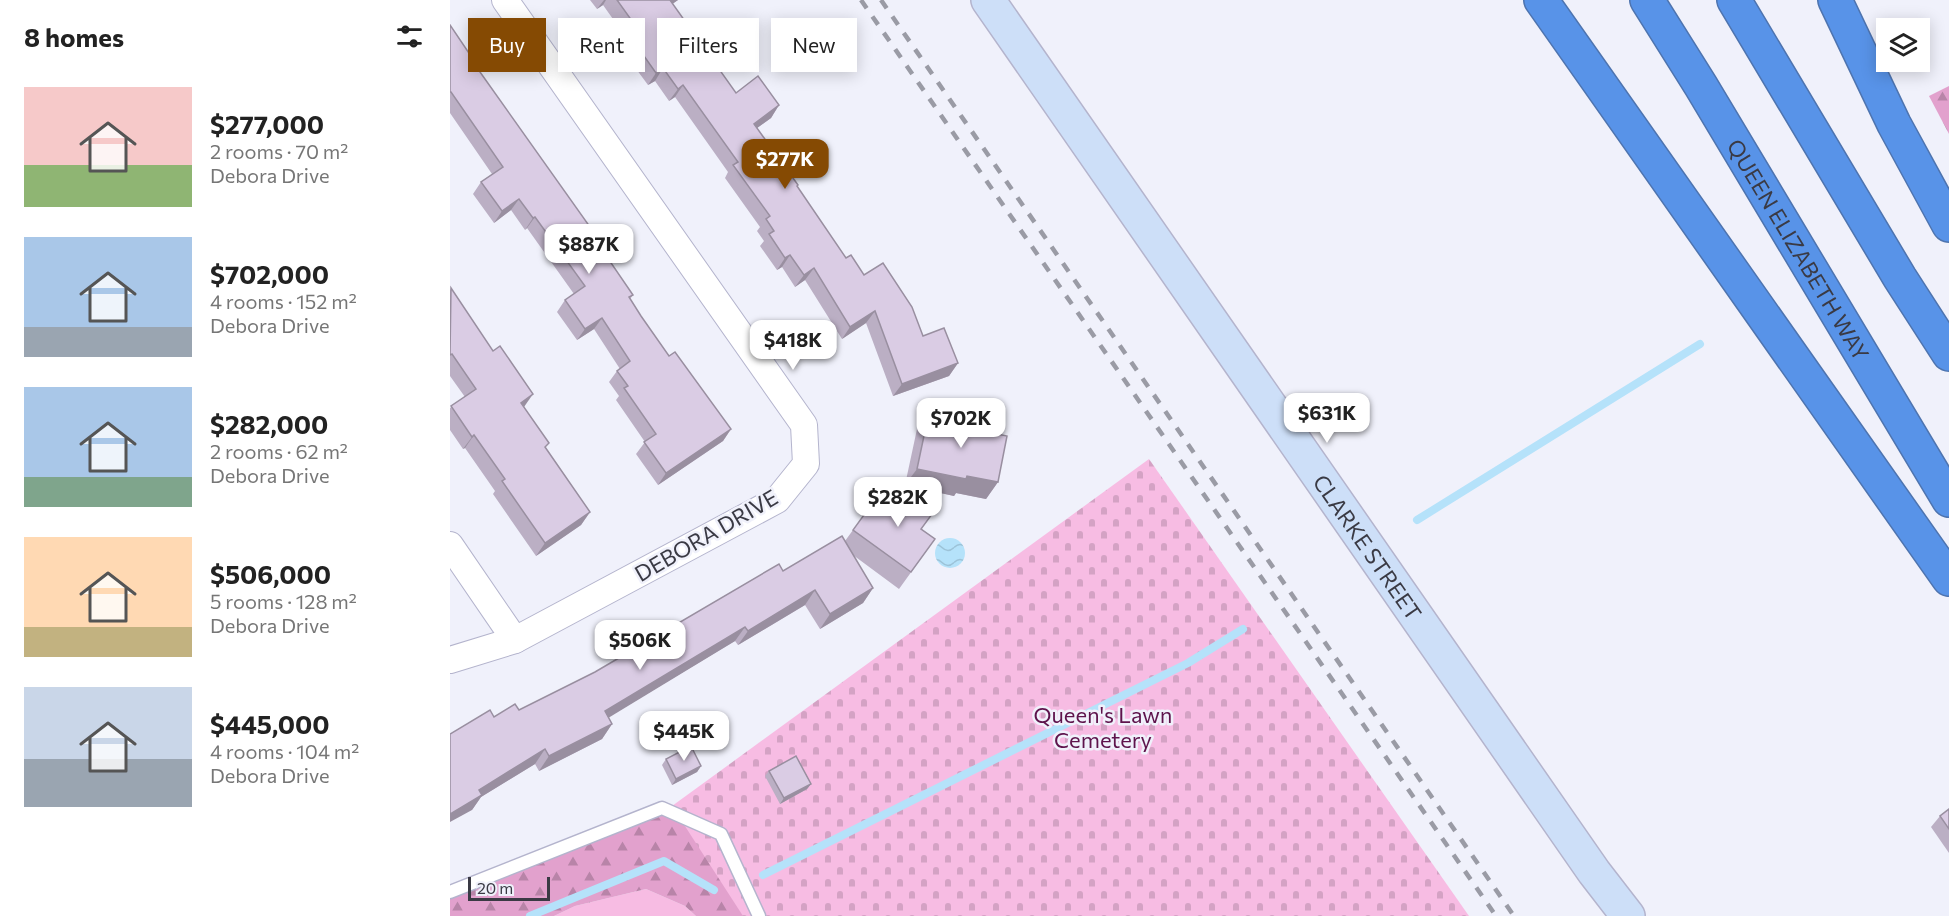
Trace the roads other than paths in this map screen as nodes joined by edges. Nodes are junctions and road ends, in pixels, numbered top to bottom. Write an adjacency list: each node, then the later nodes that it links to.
1 (505, 0): 12 (street, DEBORA DRIVE)
2 (988, 0): 16 (street, CLARKE STREET)
3 (1541, 0): 11 (highway)
4 (1647, 0): 9 (highway, QUEEN ELIZABETH WAY)
5 (1734, 0): 8 (highway)
6 (1835, 0): 7 (highway)
7 (1949, 225)
8 (1949, 354)
9 (1949, 500)
10 (450, 545): 12 (street)
11 (1949, 579)
12 (515, 640): 13 (street, DEBORA DRIVE)
13 (450, 660)
14 (450, 892): 15 (lane)
15 (759, 916)
16 (1628, 916)

